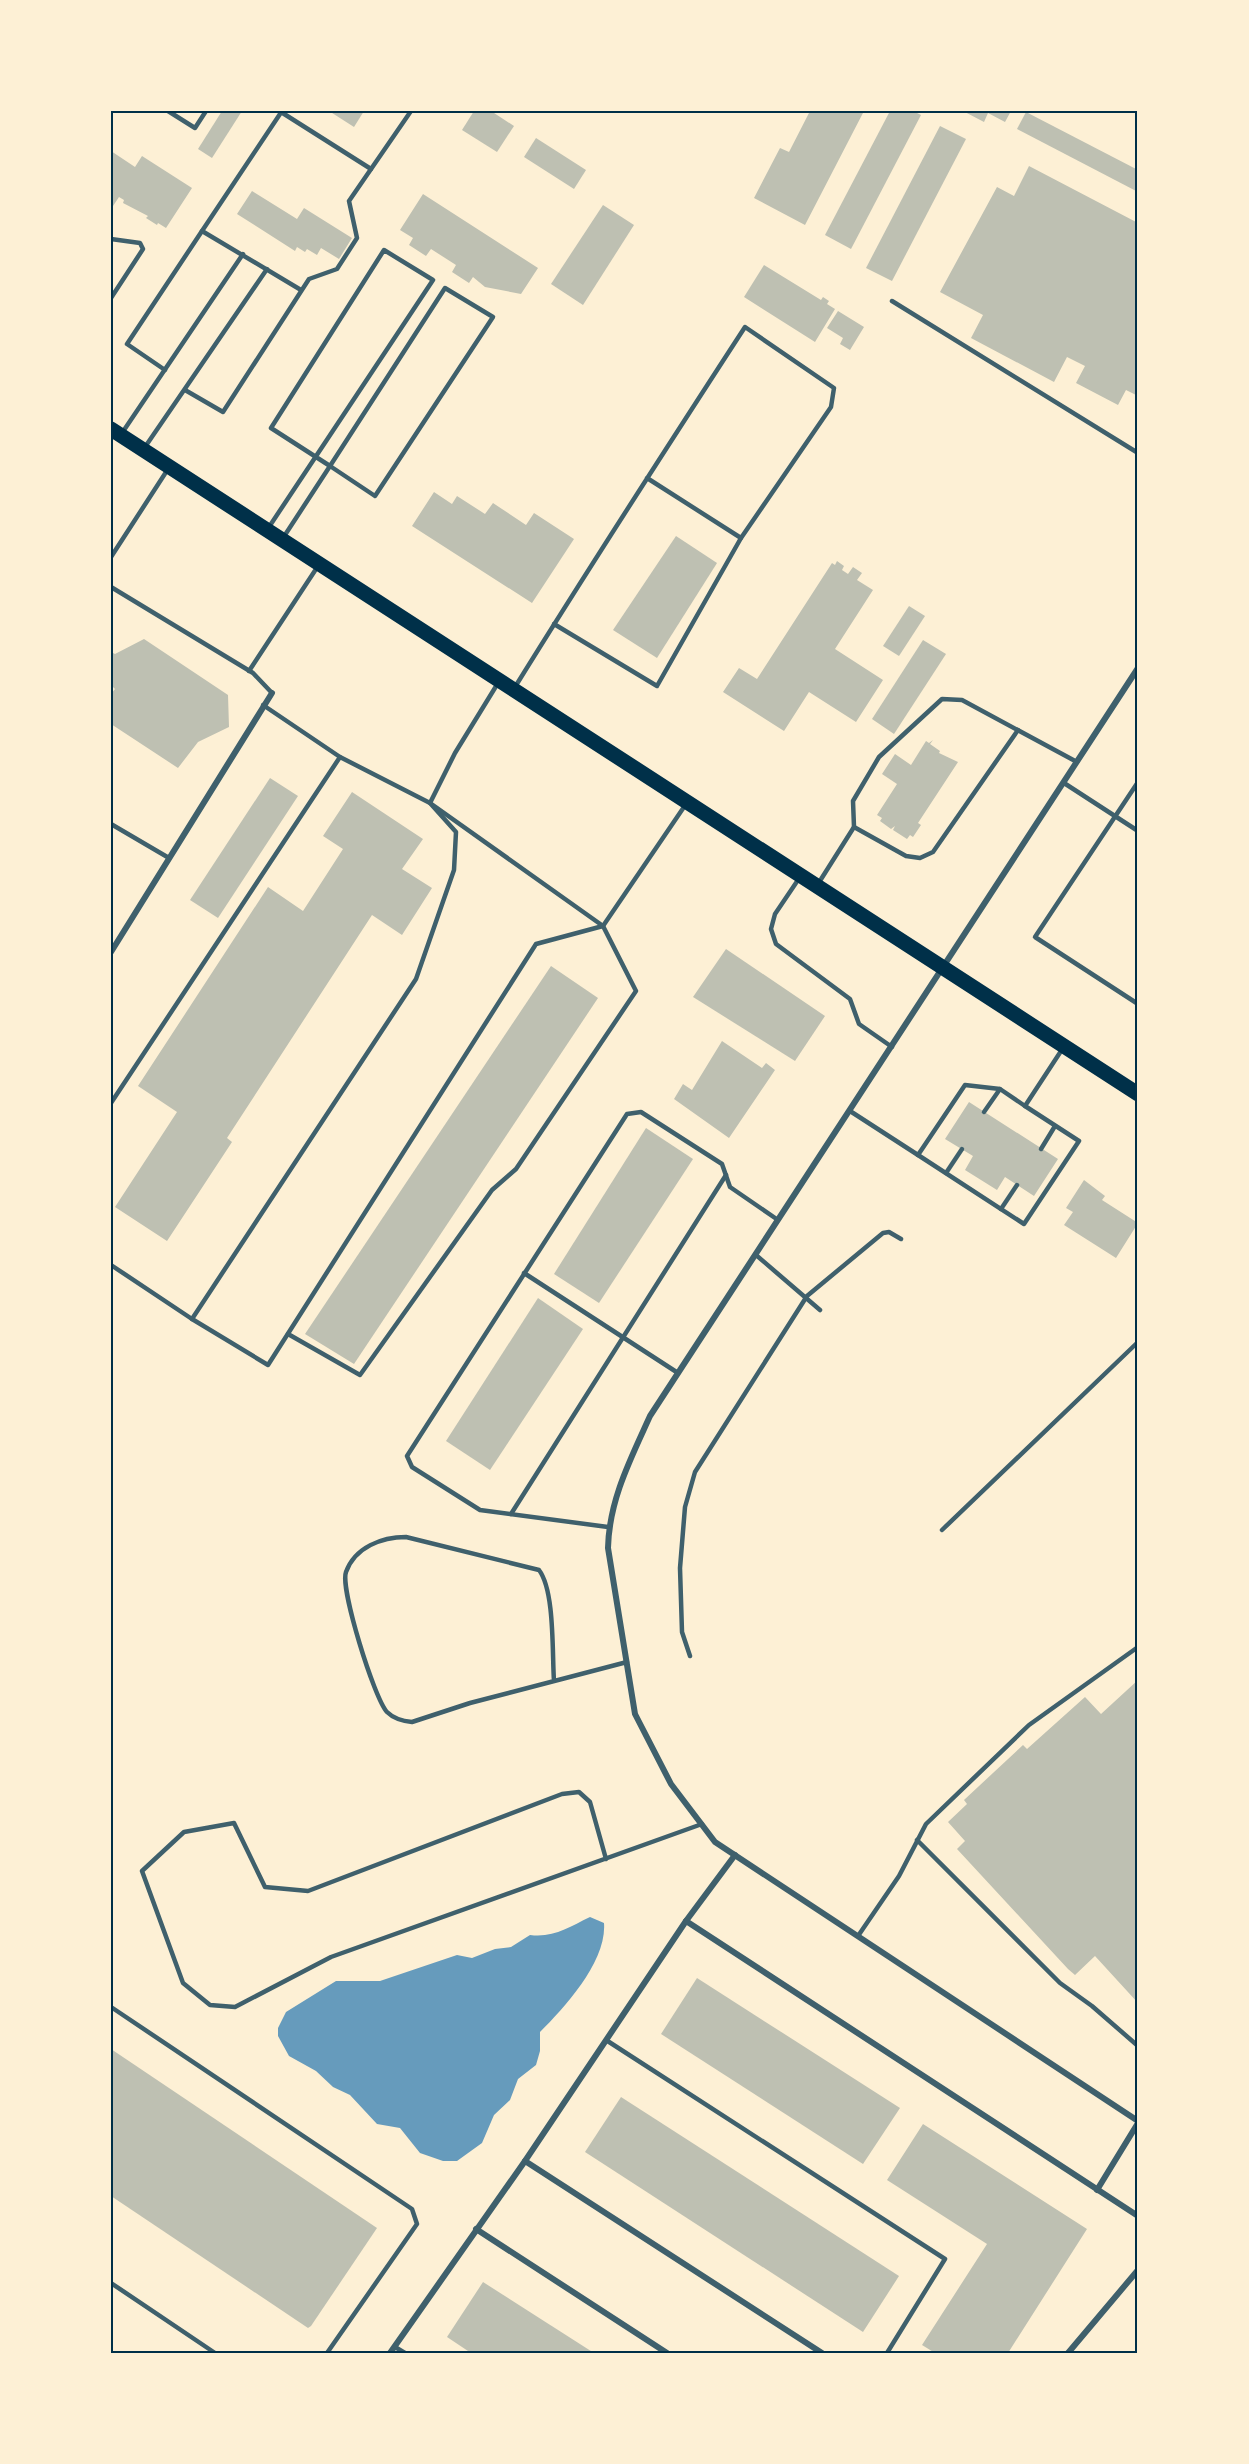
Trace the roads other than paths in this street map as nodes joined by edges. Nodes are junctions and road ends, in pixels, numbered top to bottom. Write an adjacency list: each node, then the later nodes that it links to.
1 (168, 111): 2 (lane)
2 (206, 111)
3 (411, 111): 5 (lane)
4 (282, 112): 5 (lane); 6 (lane)
5 (372, 169): 12 (lane)
6 (202, 231): 8 (lane); 15 (lane)
7 (111, 239): 13 (lane)
8 (243, 254): 9 (lane); 15 (lane)
9 (267, 269): 12 (lane); 16 (lane)
10 (432, 280): 11 (lane); 20 (lane); 20 (lane)
11 (445, 288): 22 (lane); 22 (lane)
12 (301, 290): 16 (lane)
13 (111, 298)
14 (892, 301): 19 (lane)
15 (165, 370): 17 (lane)
16 (184, 390): 18 (lane)
17 (116, 432): 18 (main road)
18 (144, 449): 21 (main road)
19 (1138, 453)
20 (316, 456): 22 (lane); 24 (lane)
21 (169, 466): 24 (main road); 27 (lane)
22 (330, 466): 26 (lane)
23 (647, 478): 25 (lane); 25 (lane); 30 (lane)
24 (267, 529): 26 (main road)
25 (741, 538): 30 (lane)
26 (282, 539): 28 (main road)
27 (111, 557)
28 (319, 563): 32 (lane); 33 (main road)
29 (111, 587): 32 (lane)
30 (554, 624): 34 (lane)
31 (1138, 668): 39 (street)
32 (249, 671): 35 (lane)
33 (500, 681): 34 (main road); 43 (lane)
34 (513, 690): 42 (main road)
35 (272, 693): 36 (street)
36 (263, 705): 38 (lane); 48 (street)
37 (1018, 730): 39 (lane); 46 (lane); 46 (lane)
38 (340, 756): 43 (lane); 59 (lane)
39 (1077, 762): 41 (street)
40 (1138, 782): 44 (lane)
41 (1064, 783): 44 (lane); 53 (street)
42 (687, 801): 49 (main road); 51 (lane)
43 (430, 803): 51 (lane); 78 (lane)
44 (1116, 816): 47 (lane); 54 (lane)
45 (111, 824): 48 (lane)
46 (854, 827): 50 (lane)
47 (1138, 831)
48 (169, 858): 52 (street)
49 (802, 875): 50 (main road); 56 (lane)
50 (817, 885): 53 (main road)
51 (603, 926): 79 (lane); 79 (lane)
52 (111, 952)
53 (945, 967): 55 (main road); 56 (street)
54 (1138, 1004)
55 (1065, 1046): 58 (main road); 60 (lane)
56 (892, 1047): 61 (street)
57 (1000, 1089): 60 (lane); 62 (lane); 66 (lane)
58 (1138, 1094)
59 (111, 1103)
60 (1025, 1106): 63 (lane)
61 (850, 1111): 66 (lane); 71 (street)
62 (984, 1112)
63 (1055, 1126): 65 (lane); 70 (lane)
64 (962, 1149): 67 (lane)
65 (1041, 1149)
66 (918, 1155): 67 (lane)
67 (946, 1173): 70 (lane)
68 (726, 1175): 71 (lane); 75 (lane); 80 (lane)
69 (1017, 1185): 70 (lane)
70 (1001, 1209)
71 (778, 1220): 73 (street)
72 (901, 1239): 76 (lane)
73 (756, 1255): 76 (lane); 82 (street)
74 (111, 1265): 78 (lane)
75 (524, 1273): 80 (lane); 83 (lane)
76 (807, 1296): 77 (lane); 87 (lane)
77 (820, 1310)
78 (192, 1319): 79 (lane)
79 (288, 1334)
80 (623, 1337): 82 (lane); 83 (lane)
81 (1138, 1342): 85 (lane)
82 (678, 1373): 84 (street)
83 (511, 1514): 84 (lane)
84 (608, 1527): 88 (street)
85 (942, 1530)
86 (1138, 1647): 91 (lane)
87 (690, 1656)
88 (627, 1662): 89 (lane); 90 (street)
89 (554, 1681): 89 (lane)
90 (702, 1824): 92 (street); 93 (lane)
91 (917, 1840): 95 (lane); 98 (lane)
92 (735, 1855): 94 (street); 95 (street)
93 (606, 1858): 93 (lane)
94 (686, 1921): 97 (street); 101 (street)
95 (858, 1936): 99 (street)
96 (111, 2007): 108 (lane)
97 (606, 2040): 100 (street); 113 (lane)
98 (1138, 2046)
99 (1138, 2122): 101 (street)
100 (525, 2161): 103 (street); 112 (street)
101 (1097, 2190): 102 (street)
102 (1138, 2216)
103 (476, 2229): 106 (street); 111 (street)
104 (1138, 2270): 114 (street)
105 (111, 2283): 107 (lane)
106 (395, 2347): 109 (street); 110 (lane)
107 (215, 2353)
108 (327, 2353)
109 (390, 2353)
110 (405, 2353)
111 (667, 2353)
112 (822, 2353)
113 (887, 2353)
114 (1068, 2353)

